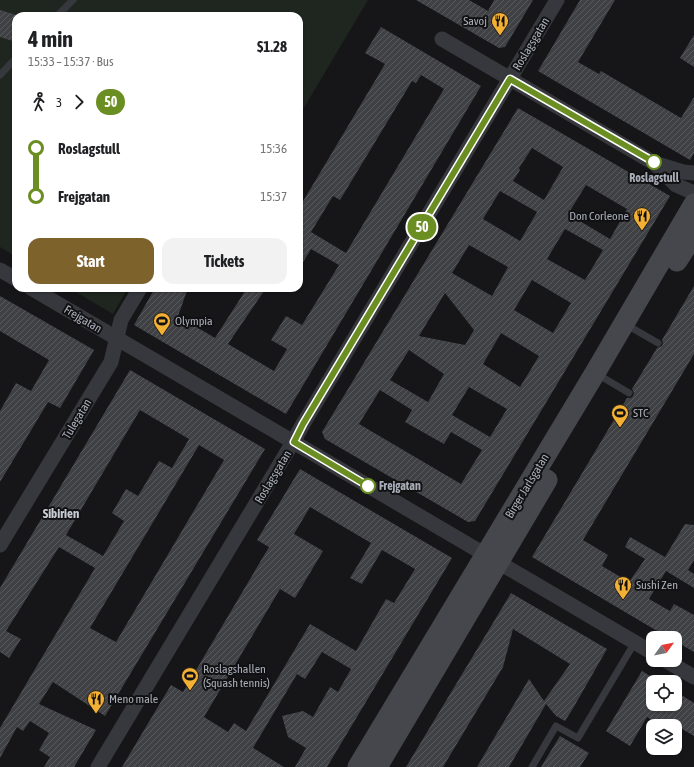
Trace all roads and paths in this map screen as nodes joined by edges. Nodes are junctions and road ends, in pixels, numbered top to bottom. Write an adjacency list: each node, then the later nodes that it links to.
1 (73, 0): 3 (lane)
2 (557, 0): 7 (street, Roslagsgatan)
3 (61, 12)
4 (442, 39): 7 (street)
5 (12, 62): 6 (lane)
6 (0, 75)
7 (510, 79): 8 (street); 22 (street, Roslagsgatan)
8 (654, 162): 9 (street); 10 (street)
9 (694, 173)
10 (694, 193)
11 (694, 204): 17 (street, Birger Jarlsgatan)
12 (694, 234): 17 (street, Birger Jarlsgatan)
13 (0, 270): 14 (street)
14 (12, 277)
15 (38, 292): 18 (street, Frejgatan)
16 (138, 292): 18 (street, Tulegatan)
17 (630, 327): 19 (lane); 20 (street, Birger Jarlsgatan)
18 (117, 339): 22 (street, Frejgatan); 23 (street, Tulegatan)
19 (658, 343)
20 (601, 376): 21 (lane); 24 (street, Birger Jarlsgatan)
21 (629, 393)
22 (294, 442): 24 (street, Frejgatan); 29 (street, Roslagsgatan)
23 (0, 545)
24 (492, 558): 25 (street, Frejgatan); 30 (street, Birger Jarlsgatan); 31 (street, Birger Jarlsgatan)
25 (635, 642): 26 (street, Frejgatan); 32 (lane)
26 (646, 649)
27 (677, 667): 28 (street)
28 (694, 677)
29 (98, 767)
30 (358, 767)
31 (377, 767)
32 (532, 767)

